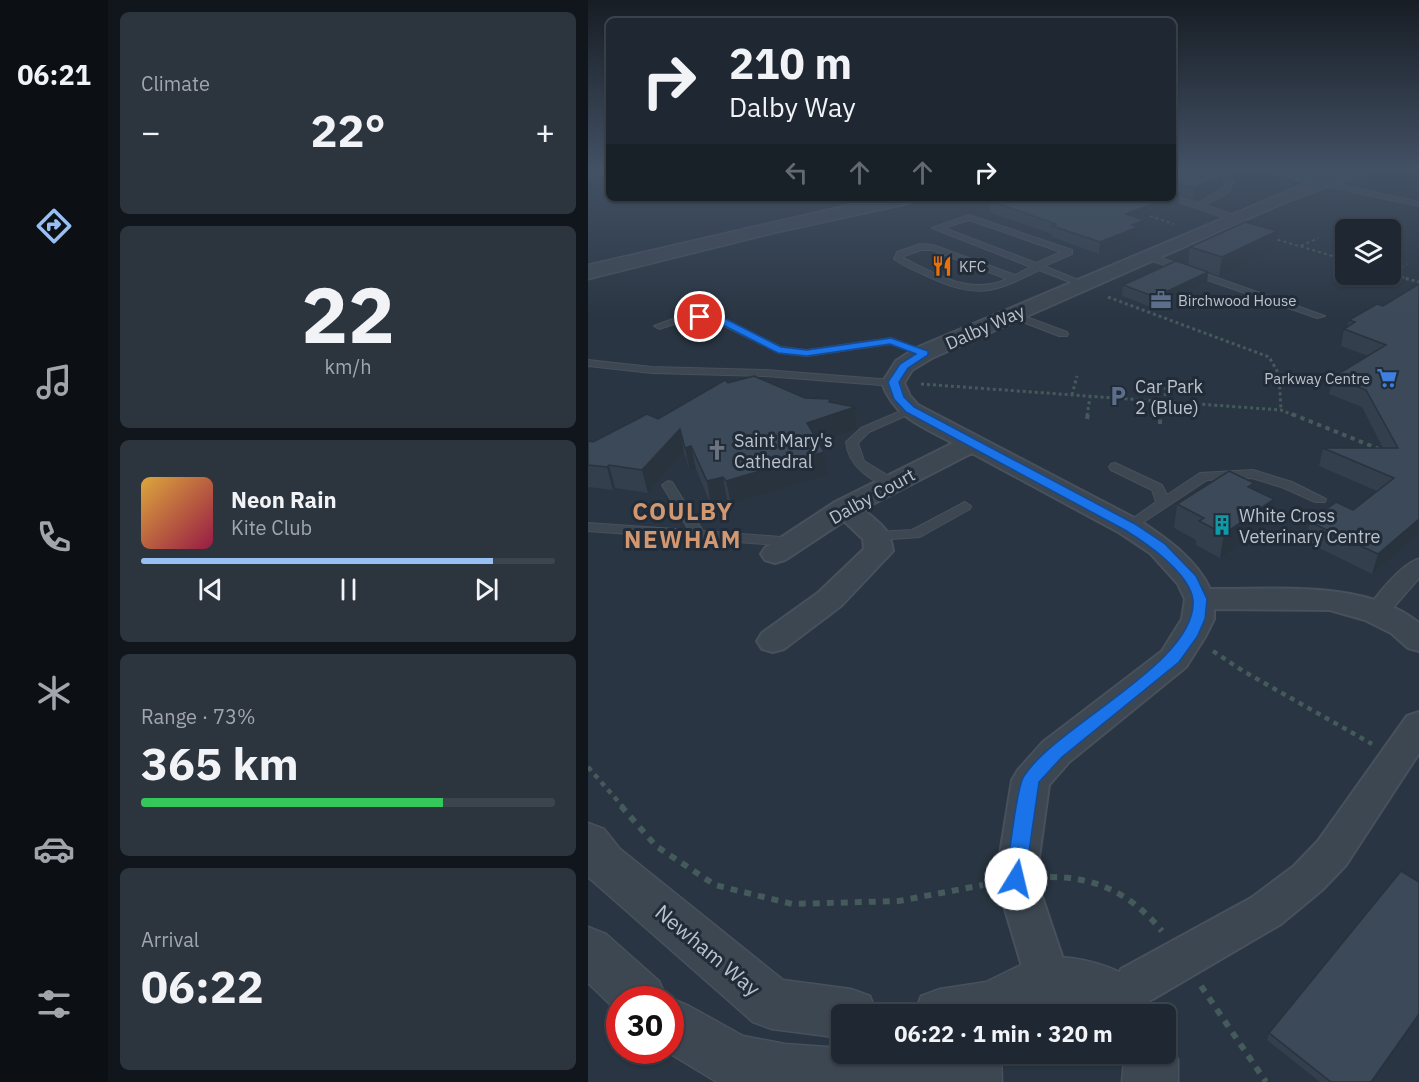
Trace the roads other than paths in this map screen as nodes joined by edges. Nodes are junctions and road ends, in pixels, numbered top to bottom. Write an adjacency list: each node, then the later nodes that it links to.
1 (807, 219): 9 (street)
2 (962, 219): 8 (lane)
3 (976, 219): 8 (lane)
4 (1225, 219): 6 (lane)
5 (1232, 219): 6 (street, Dalby Way)
6 (1228, 221): 7 (street, Dalby Way)
7 (1147, 256): 11 (street, Dalby Way); 13 (lane)
8 (1037, 267): 10 (lane); 11 (lane)
9 (588, 272)
10 (1013, 278): 10 (lane)
11 (1083, 284): 12 (street, Dalby Way)
12 (1013, 315): 15 (lane); 16 (street, Dalby Way)
13 (1320, 316)
14 (659, 326): 16 (lane)
15 (1063, 334)
16 (924, 353): 18 (street, Dalby Way)
17 (588, 363): 18 (lane)
18 (893, 382): 19 (street)
19 (910, 410): 20 (street); 22 (lane)
20 (971, 444): 22 (street, Dalby Court); 29 (street)
21 (1115, 467): 25 (lane)
22 (893, 484): 27 (street, Dalby Court)
23 (668, 485): 30 (lane)
24 (1320, 500): 25 (lane)
25 (1163, 503): 29 (lane)
26 (965, 506): 31 (lane)
27 (845, 508): 31 (street); 32 (street, Dalby Court)
28 (588, 527): 30 (lane)
29 (1130, 527): 34 (street)
30 (699, 535): 32 (lane)
31 (877, 536): 37 (street)
32 (784, 548)
33 (1419, 566): 35 (street)
34 (1200, 599): 35 (street); 41 (street)
35 (1376, 613): 36 (street)
36 (1419, 640)
37 (773, 641)
38 (1419, 725): 43 (street)
39 (588, 842): 45 (street, Newham Way)
40 (588, 950): 42 (street)
41 (1048, 980): 43 (street); 44 (street)
42 (627, 986)
43 (1133, 999)
44 (1000, 1004)
45 (831, 1011)
46 (684, 1032): 49 (street)
47 (974, 1064): 50 (street)
48 (1151, 1064): 51 (street)
49 (940, 1082)
50 (974, 1082)
51 (1150, 1082)

